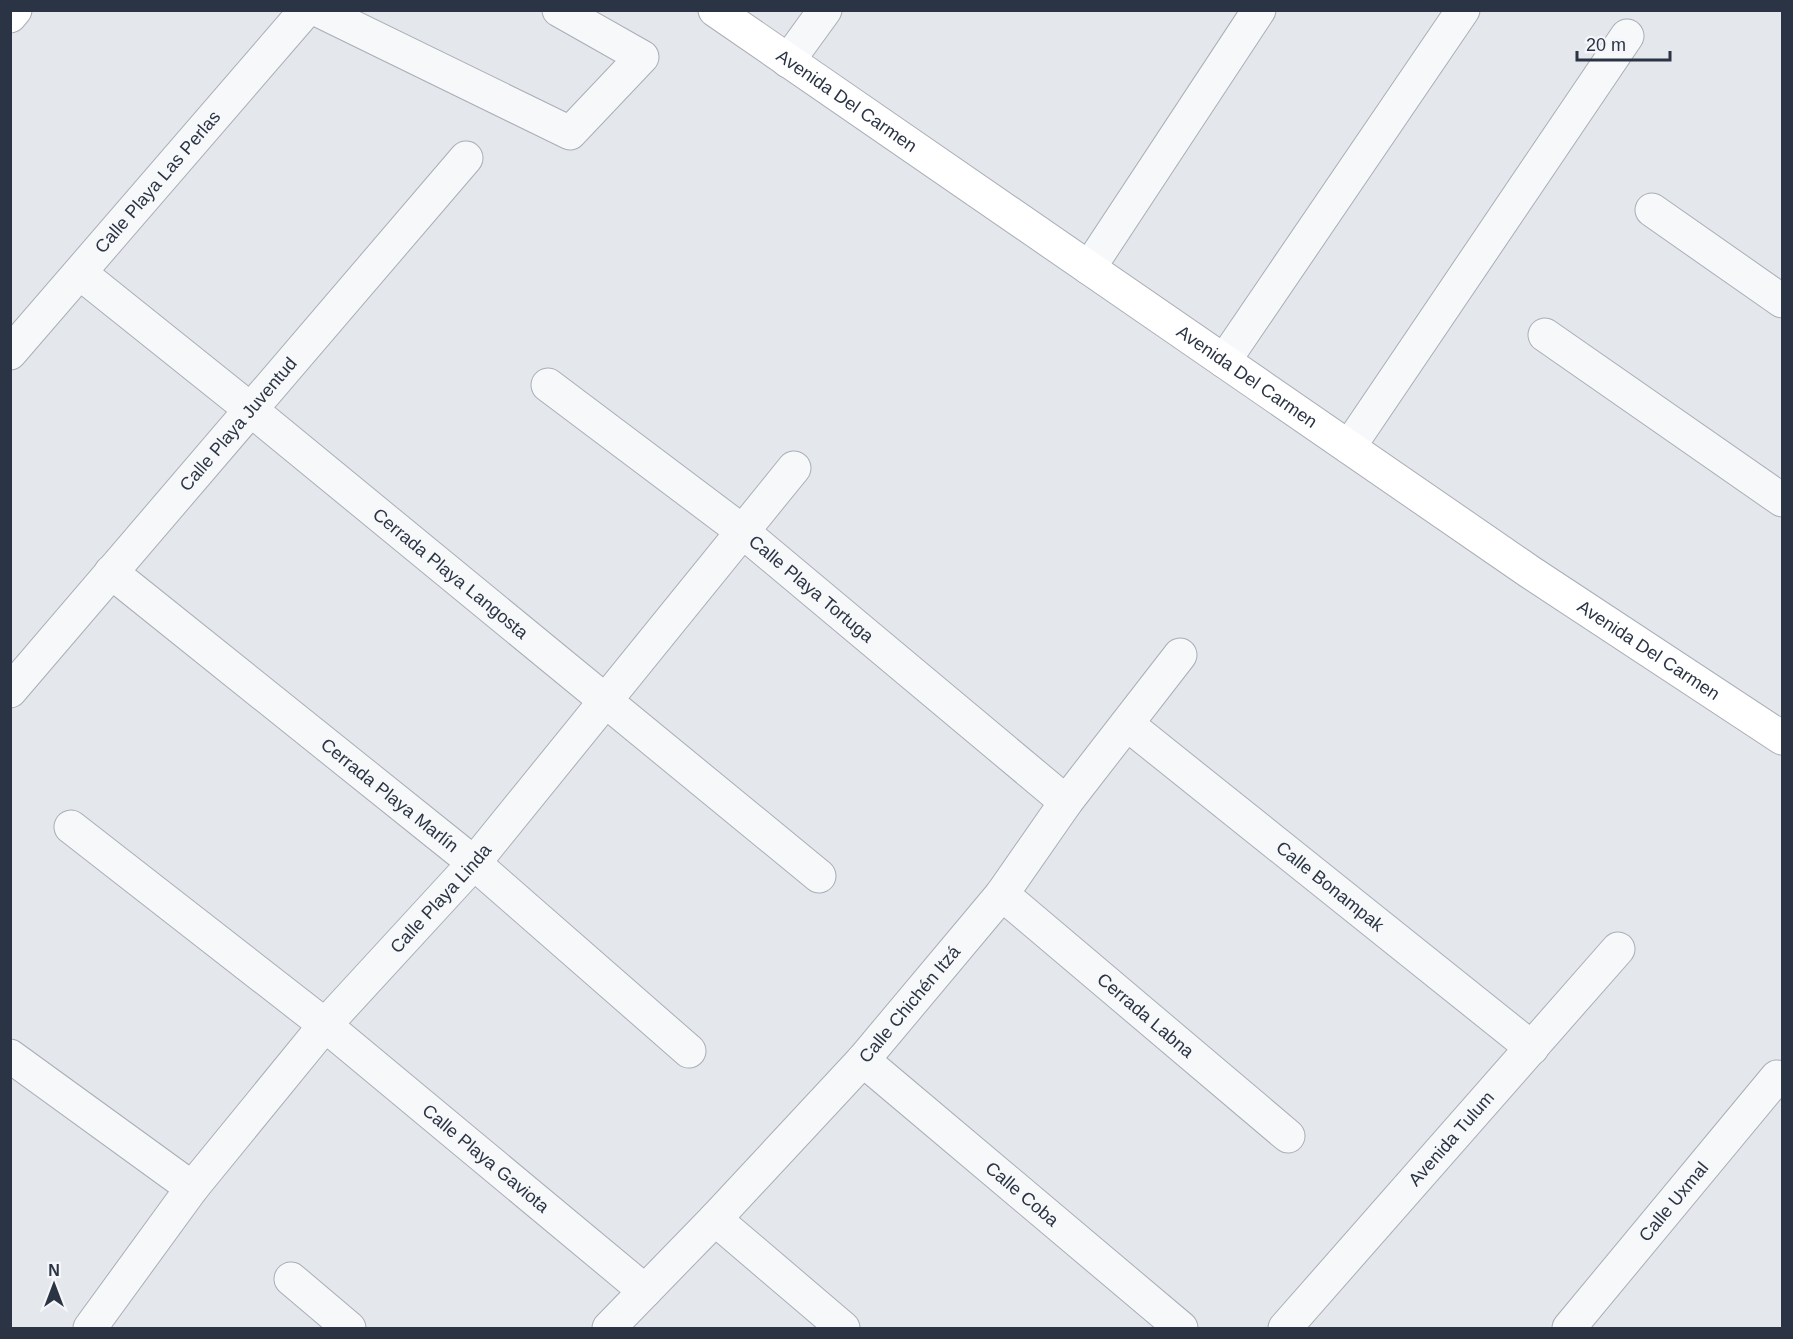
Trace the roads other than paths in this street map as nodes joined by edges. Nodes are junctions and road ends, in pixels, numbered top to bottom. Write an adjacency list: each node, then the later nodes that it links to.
1 (15, 10): 9 (main road)
2 (306, 10): 15 (street, Calle Playa Las Perlas)
3 (318, 10): 4 (street)
4 (559, 10)
5 (715, 10): 11 (main road, Avenida Del Carmen)
6 (825, 10): 11 (street)
7 (1260, 10): 14 (street)
8 (1463, 10): 19 (street)
9 (10, 16)
10 (1627, 36): 22 (street)
11 (788, 61): 14 (main road, Avenida Del Carmen)
12 (466, 158): 21 (street, Calle Playa Juventud)
13 (1652, 210): 16 (street)
14 (1089, 268): 19 (main road, Avenida Del Carmen)
15 (81, 273): 18 (street, Calle Playa Las Perlas); 21 (street, Cerrada Playa Langosta)
16 (1782, 301)
17 (1545, 335): 24 (street)
18 (10, 353)
19 (1224, 361): 22 (main road, Avenida Del Carmen)
20 (548, 385): 25 (street, Calle Playa Tortuga)
21 (250, 409): 26 (street, Calle Playa Juventud); 29 (street, Cerrada Playa Langosta)
22 (1349, 447): 31 (main road, Avenida Del Carmen)
23 (794, 468): 25 (street, Calle Playa Linda)
24 (1782, 501)
25 (742, 531): 29 (street, Calle Playa Linda); 32 (street, Calle Playa Tortuga)
26 (111, 572): 28 (street, Calle Playa Juventud); 34 (street, Cerrada Playa Marlín)
27 (1180, 655): 30 (street, Calle Chichén Itzá)
28 (10, 691)
29 (606, 700): 34 (street, Calle Playa Linda); 35 (street, Cerrada Playa Langosta)
30 (1127, 724): 32 (street, Calle Chichén Itzá); 39 (street, Calle Bonampak)
31 (1782, 738)
32 (1066, 802): 36 (street, Calle Chichén Itzá)
33 (71, 827): 38 (street, Calle Playa Gaviota)
34 (474, 863): 38 (street, Calle Playa Linda); 40 (street, Cerrada Playa Marlín)
35 (819, 876)
36 (1002, 894): 42 (street, Calle Chichén Itzá); 44 (street, Cerrada Labna)
37 (1618, 949): 39 (street, Avenida Tulum)
38 (325, 1025): 45 (street, Calle Playa Linda); 48 (street, Calle Playa Gaviota)
39 (1532, 1048): 54 (street, Avenida Tulum)
40 (689, 1051)
41 (10, 1056): 45 (street)
42 (863, 1060): 46 (street, Calle Chichén Itzá); 53 (street, Calle Coba)
43 (1778, 1077): 55 (street, Calle Uxmal)
44 (1288, 1136)
45 (192, 1188): 49 (street, Calle Playa Linda)
46 (715, 1219): 48 (street, Calle Chichén Itzá); 52 (street)
47 (291, 1279): 50 (street)
48 (645, 1291): 51 (street, Calle Chichén Itzá)
49 (90, 1329)
50 (349, 1329)
51 (609, 1329)
52 (843, 1329)
53 (1181, 1329)
54 (1285, 1329)
55 (1569, 1329)

